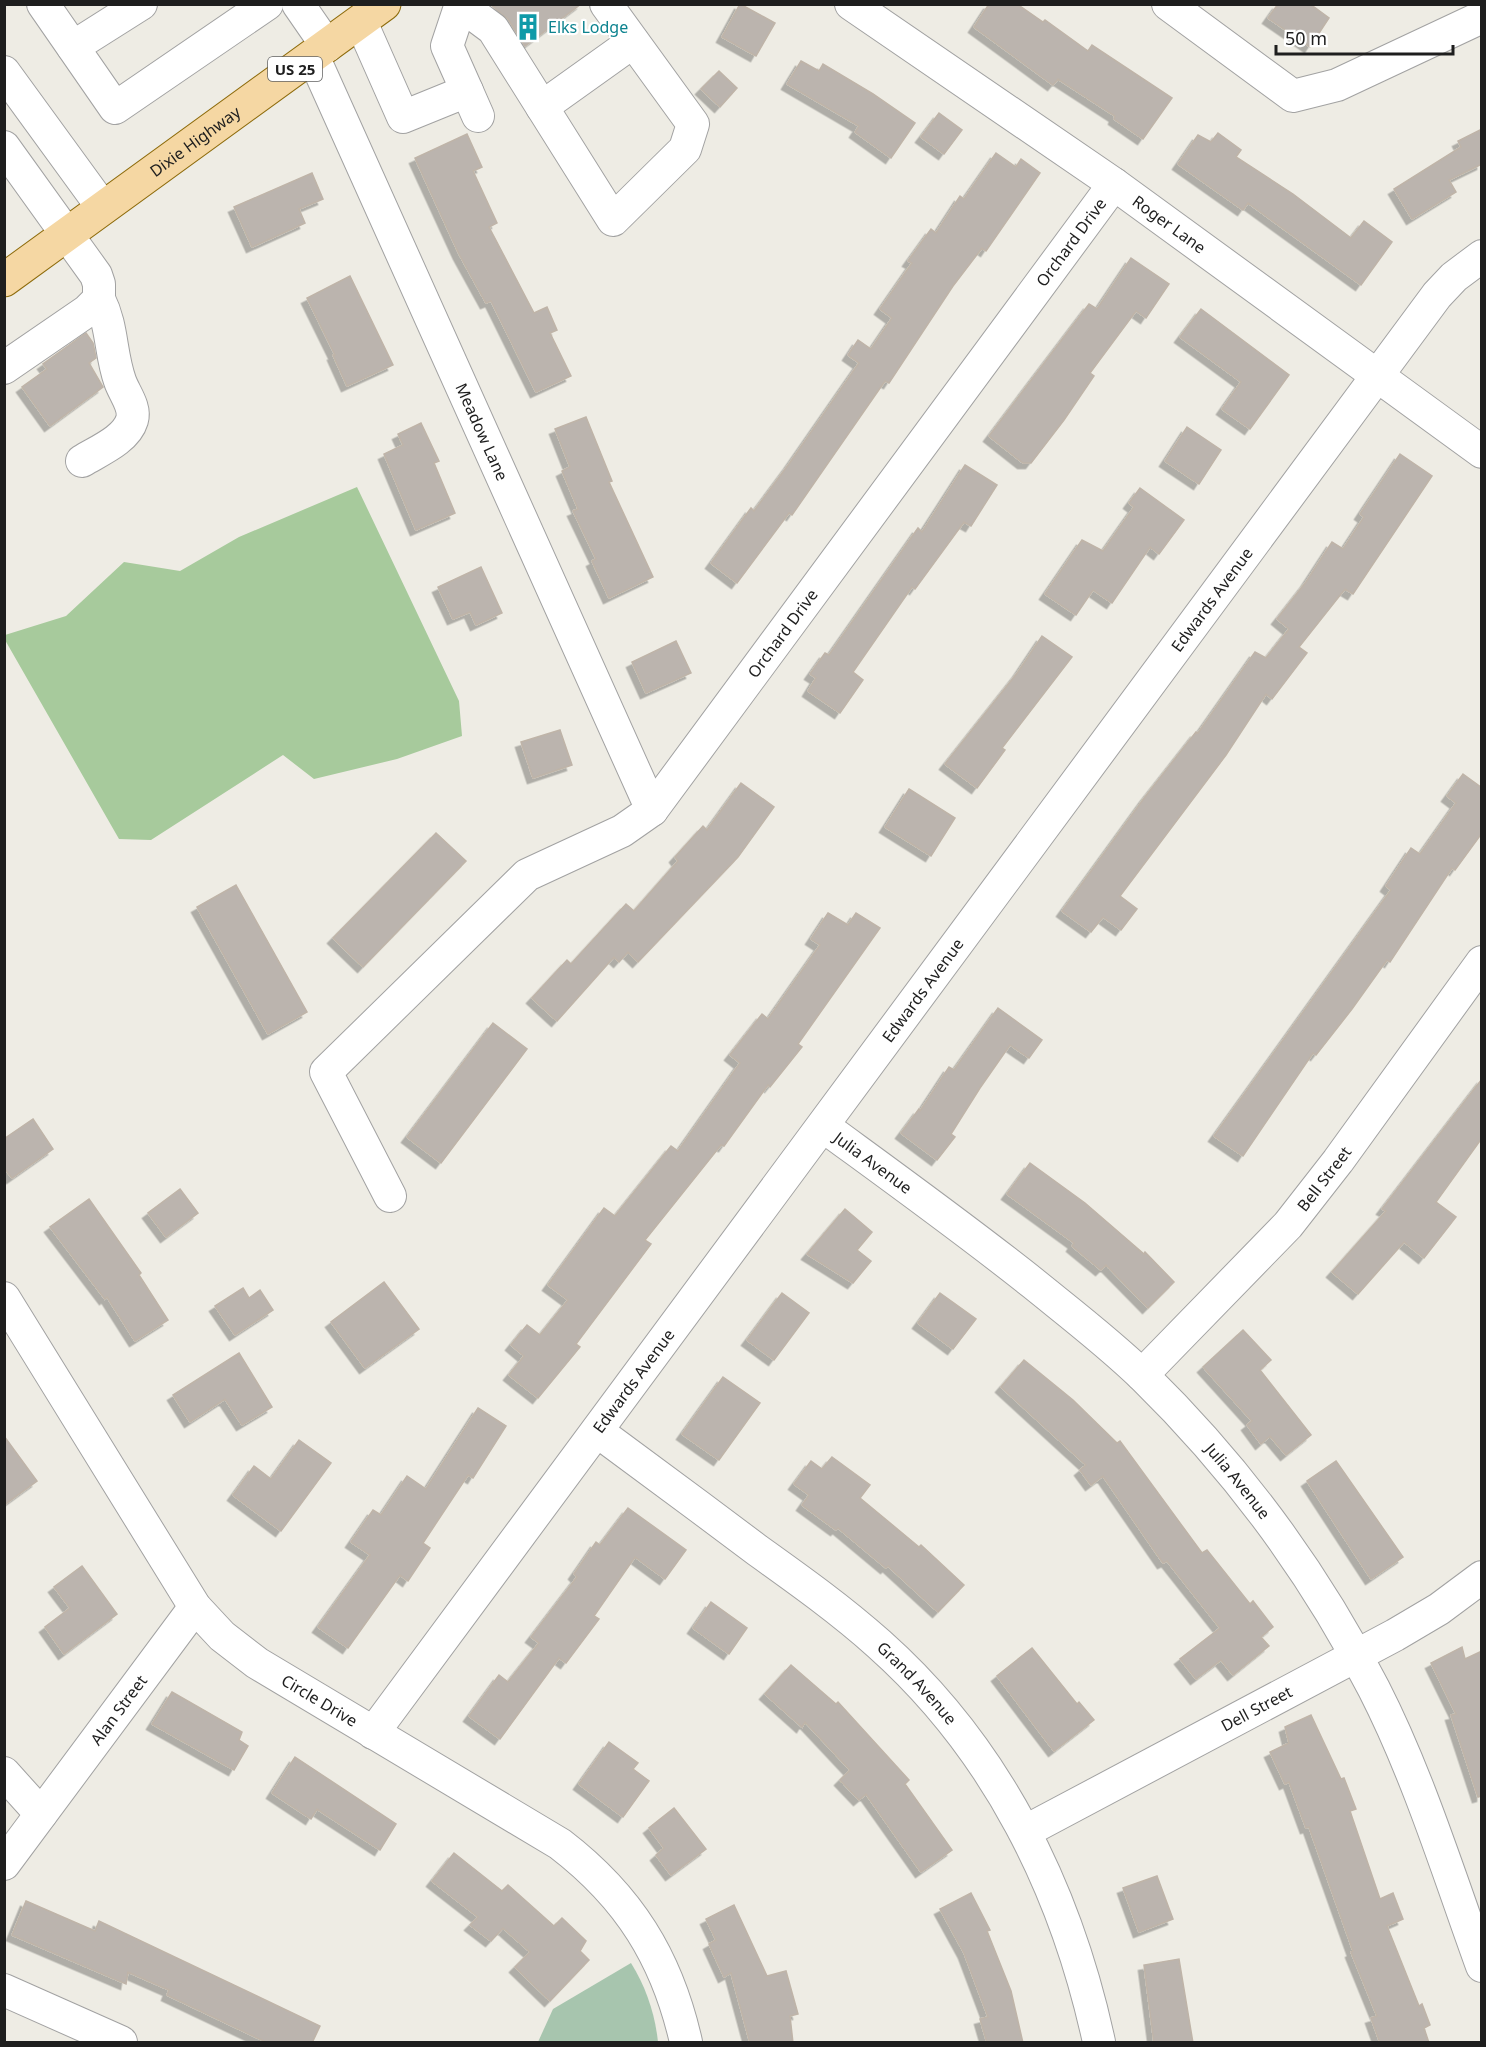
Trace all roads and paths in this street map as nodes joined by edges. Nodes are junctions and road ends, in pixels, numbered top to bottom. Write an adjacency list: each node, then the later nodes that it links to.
1 (43, 4): 12 (street)
2 (141, 4): 12 (street)
3 (267, 4): 12 (street)
4 (298, 4): 13 (street, Meadow Lane)
5 (606, 4): 11 (street)
6 (851, 4): 17 (street, Roger Lane)
7 (1168, 4): 10 (street)
8 (461, 5): 9 (street); 15 (street)
9 (373, 13): 13 (main road, Dixie Highway / US 25)
10 (1482, 17)
11 (633, 42): 15 (street); 15 (street)
12 (73, 47)
13 (320, 51): 18 (main road, Dixie Highway / US 25); 27 (street, Meadow Lane)
14 (4, 72): 18 (street)
15 (542, 107)
16 (4, 147): 19 (street)
17 (1114, 184): 24 (street, Roger Lane); 27 (street, Orchard Drive)
18 (103, 208): 19 (main road, Dixie Highway / US 25)
19 (67, 235): 21 (main road, Dixie Highway / US 25); 22 (street)
20 (1482, 256): 24 (street, Edwards Avenue)
21 (4, 280)
22 (99, 299): 23 (street); 26 (street)
23 (4, 368)
24 (1378, 374): 25 (street, Roger Lane); 29 (street, Edwards Avenue)
25 (1482, 452)
26 (82, 462)
27 (652, 810): 30 (street, Orchard Drive)
28 (1480, 967): 32 (street, Bell Street)
29 (823, 1126): 32 (street, Julia Avenue); 33 (street, Edwards Avenue)
30 (390, 1196)
31 (4, 1298): 35 (street, Circle Drive)
32 (1142, 1375): 36 (street, Julia Avenue)
33 (597, 1431): 37 (street, Edwards Avenue); 40 (street, Grand Avenue)
34 (1482, 1577): 36 (street, Dell Street)
35 (195, 1607): 37 (street, Circle Drive); 39 (street, Alan Street)
36 (1356, 1655): 40 (street, Dell Street); 42 (street, Julia Avenue)
37 (372, 1733): 45 (street, Circle Drive)
38 (4, 1773): 39 (street)
39 (41, 1814): 41 (street, Alan Street)
40 (1026, 1831): 46 (street, Grand Avenue)
41 (4, 1864)
42 (1482, 1966)
43 (4, 1990): 44 (street)
44 (121, 2043)
45 (686, 2043)
46 (1099, 2043)

